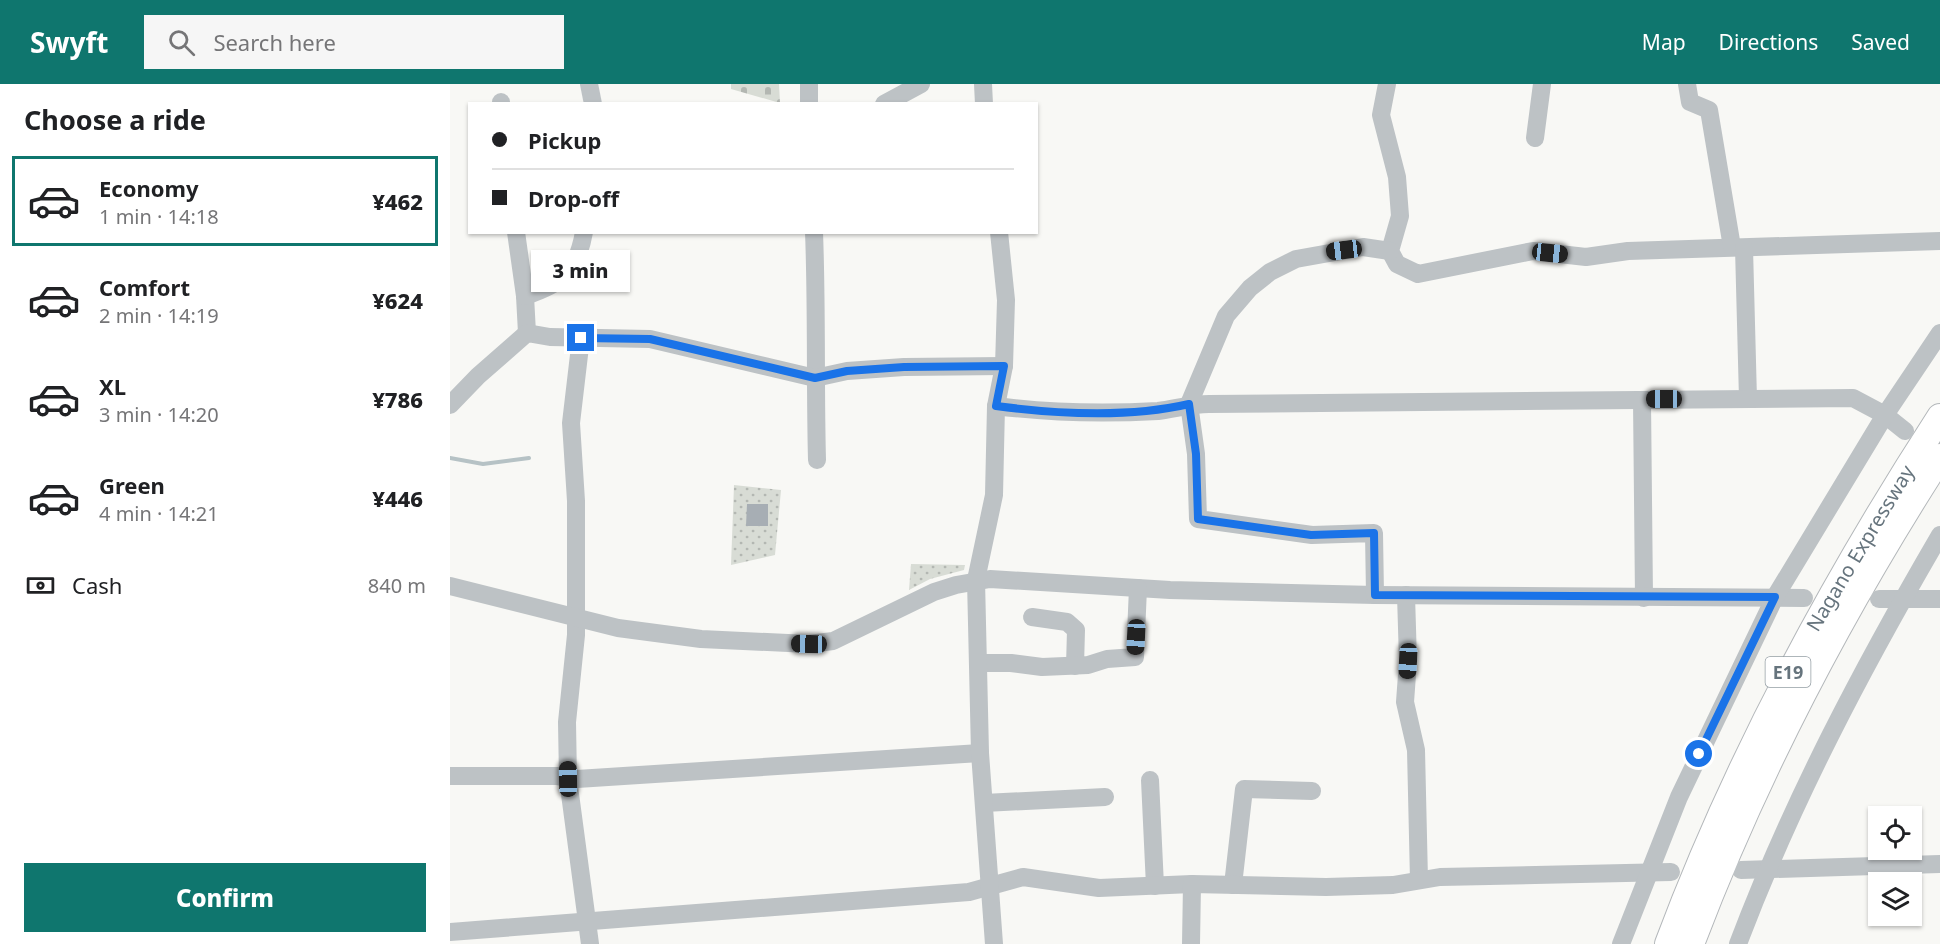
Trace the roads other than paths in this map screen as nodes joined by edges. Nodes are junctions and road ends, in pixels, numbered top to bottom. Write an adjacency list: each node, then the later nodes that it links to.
1 (589, 84): 8 (street)
2 (809, 84): 9 (street)
3 (921, 84): 10 (street)
4 (983, 84): 11 (street)
5 (1388, 84): 19 (street)
6 (1542, 84): 12 (street)
7 (1687, 84): 18 (street)
8 (593, 102)
9 (809, 102)
10 (888, 102)
11 (984, 102)
12 (1535, 138)
13 (516, 234): 20 (street)
14 (584, 234): 20 (street)
15 (814, 234): 25 (street)
16 (999, 234): 24 (street)
17 (1940, 241): 18 (street)
18 (1738, 247): 19 (street); 26 (street)
19 (1390, 251): 28 (street)
20 (525, 296): 21 (street)
21 (527, 333): 23 (street); 29 (street)
22 (1940, 333): 31 (street)
23 (581, 338): 25 (street); 49 (street)
24 (1004, 366): 25 (street); 30 (street)
25 (815, 378): 35 (street)
26 (1748, 399): 27 (street); 31 (street)
27 (1642, 400): 28 (street); 43 (street)
28 (1189, 404): 30 (street); 40 (street)
29 (450, 405)
30 (996, 406): 37 (street)
31 (1885, 415): 33 (street); 42 (street)
32 (1940, 417): 75 (highway, Nagano Expressway / E19)
33 (1905, 431)
34 (1940, 457): 76 (highway, Nagano Expressway / E19)
35 (817, 460)
36 (1940, 535): 47 (street)
37 (976, 580): 39 (street); 49 (street); 50 (street)
38 (450, 586): 49 (street)
39 (1138, 588): 40 (street); 51 (street)
40 (1375, 595): 41 (street)
41 (1406, 595): 43 (street); 64 (street)
42 (1775, 597): 43 (street); 44 (street); 62 (street)
43 (1644, 598)
44 (1804, 598)
45 (1940, 598): 47 (street)
46 (1879, 599): 47 (street)
47 (1903, 599): 61 (street)
48 (1032, 617): 51 (street)
49 (575, 618): 54 (street)
50 (978, 663): 51 (street); 52 (street)
51 (1075, 666)
52 (980, 753): 54 (street); 58 (street)
53 (450, 776): 54 (street)
54 (568, 779): 69 (street)
55 (1150, 780): 68 (street)
56 (1312, 791): 67 (street)
57 (1105, 797): 58 (street)
58 (984, 803): 66 (street)
59 (1940, 864): 61 (street)
60 (1741, 870): 61 (street)
61 (1766, 870): 77 (street)
62 (1647, 872): 63 (street); 64 (street); 74 (street)
63 (1671, 872)
64 (1419, 880): 67 (street)
65 (1192, 884): 67 (street); 68 (street); 73 (street)
66 (991, 885): 68 (street); 69 (street); 72 (street)
67 (1233, 885)
68 (1155, 886)
69 (587, 921): 70 (street); 71 (street)
70 (450, 932)
71 (590, 944)
72 (994, 944)
73 (1191, 944)
74 (1621, 944)
75 (1668, 944)
76 (1691, 944)
77 (1738, 944)

